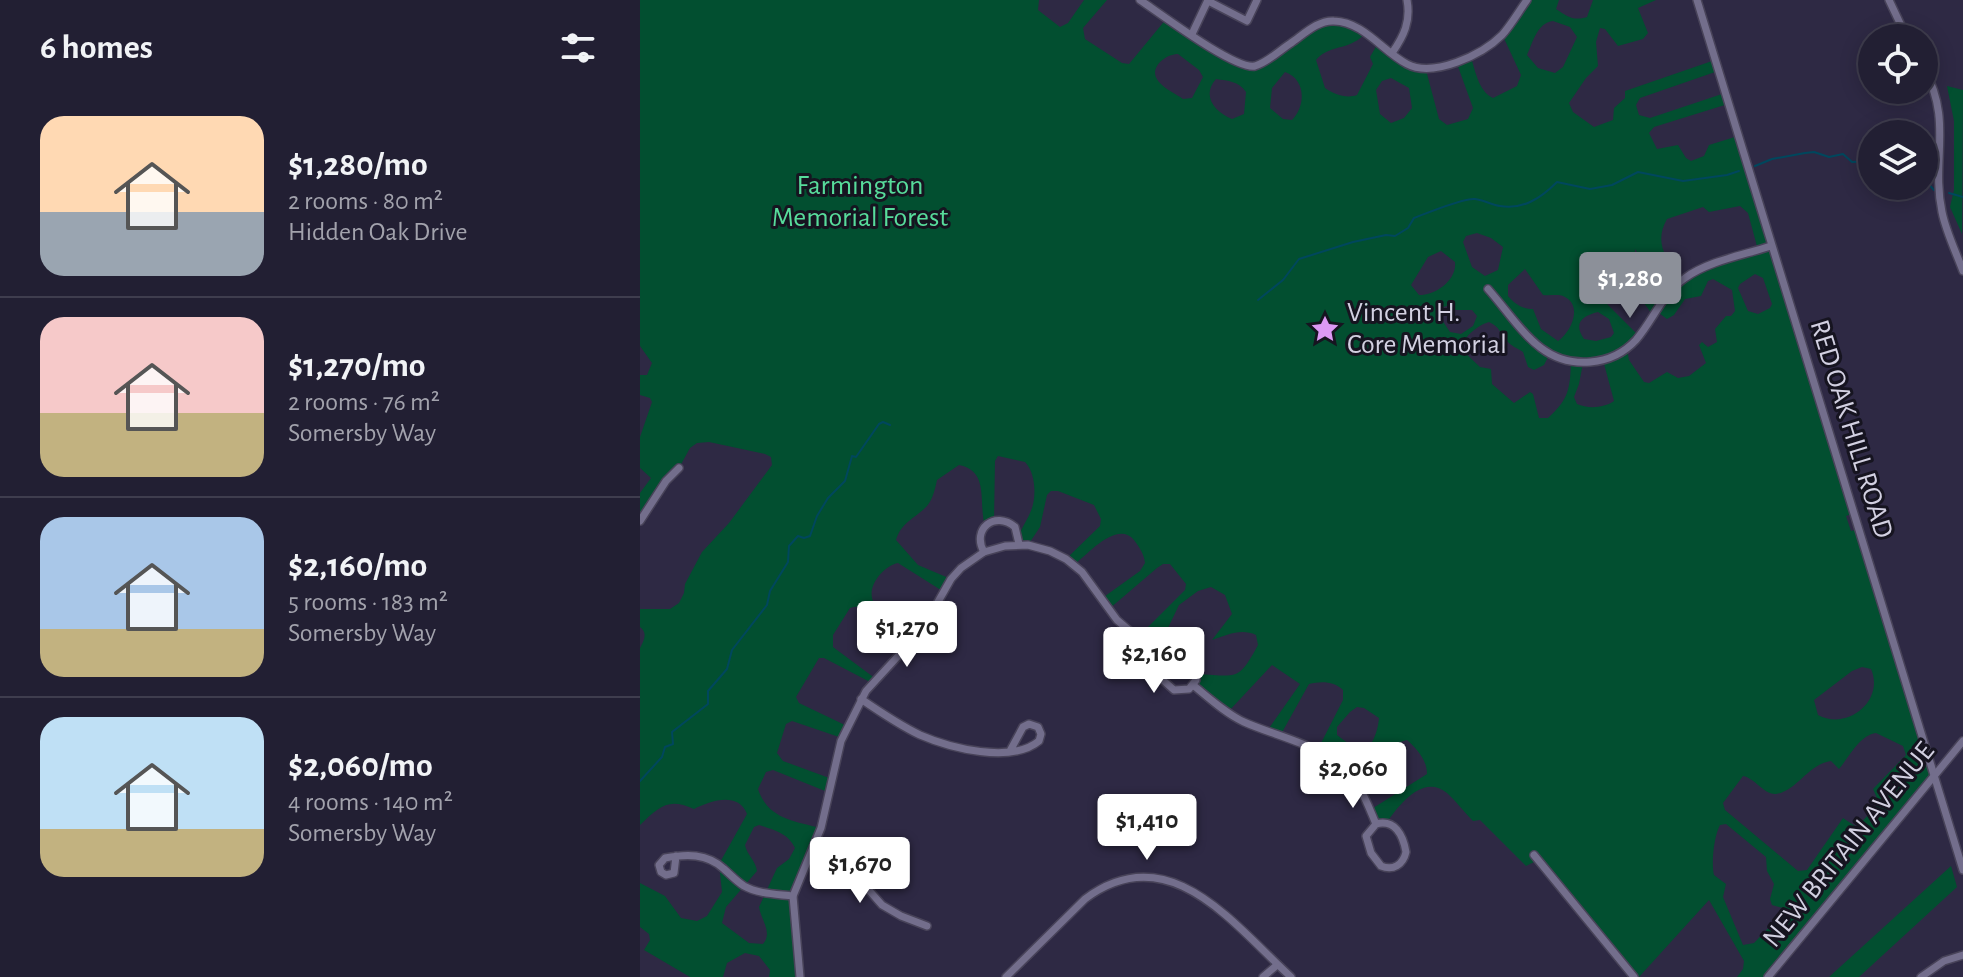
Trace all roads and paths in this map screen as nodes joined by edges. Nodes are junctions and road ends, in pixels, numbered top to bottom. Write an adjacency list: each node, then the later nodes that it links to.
1 (1140, 0): 9 (street)
2 (1208, 0): 3 (street); 9 (street)
3 (1257, 0)
4 (1407, 0): 10 (street)
5 (1527, 0): 10 (street)
6 (1697, 0): 12 (street, RED OAK HILL ROAD)
7 (1889, 0): 8 (street)
8 (1900, 24)
9 (1192, 34): 10 (street)
10 (1392, 53)
11 (1937, 104): 13 (street)
12 (1771, 246): 14 (street); 24 (street, RED OAK HILL ROAD)
13 (1963, 271)
14 (1488, 289)
15 (679, 468): 16 (street)
16 (640, 521)
17 (1019, 544): 18 (street); 18 (street); 19 (street)
18 (984, 552): 21 (street)
19 (1157, 654): 20 (street); 20 (street)
20 (1193, 685): 25 (street)
21 (861, 699): 23 (street); 26 (street)
22 (1963, 741): 24 (street, NEW BRITAIN AVENUE)
23 (1010, 751): 23 (street)
24 (1935, 774): 29 (street, RED OAK HILL ROAD); 39 (street, NEW BRITAIN AVENUE)
25 (1376, 824): 25 (street)
26 (816, 842): 30 (street); 31 (street)
27 (1534, 855): 38 (street)
28 (676, 856): 30 (street)
29 (1963, 870)
30 (793, 896): 34 (street)
31 (927, 926)
32 (1963, 955): 40 (street)
33 (1277, 965): 35 (street); 36 (street); 37 (street)
34 (800, 977)
35 (1006, 977)
36 (1263, 977)
37 (1291, 977)
38 (1634, 977)
39 (1768, 977)
40 (1921, 977)

